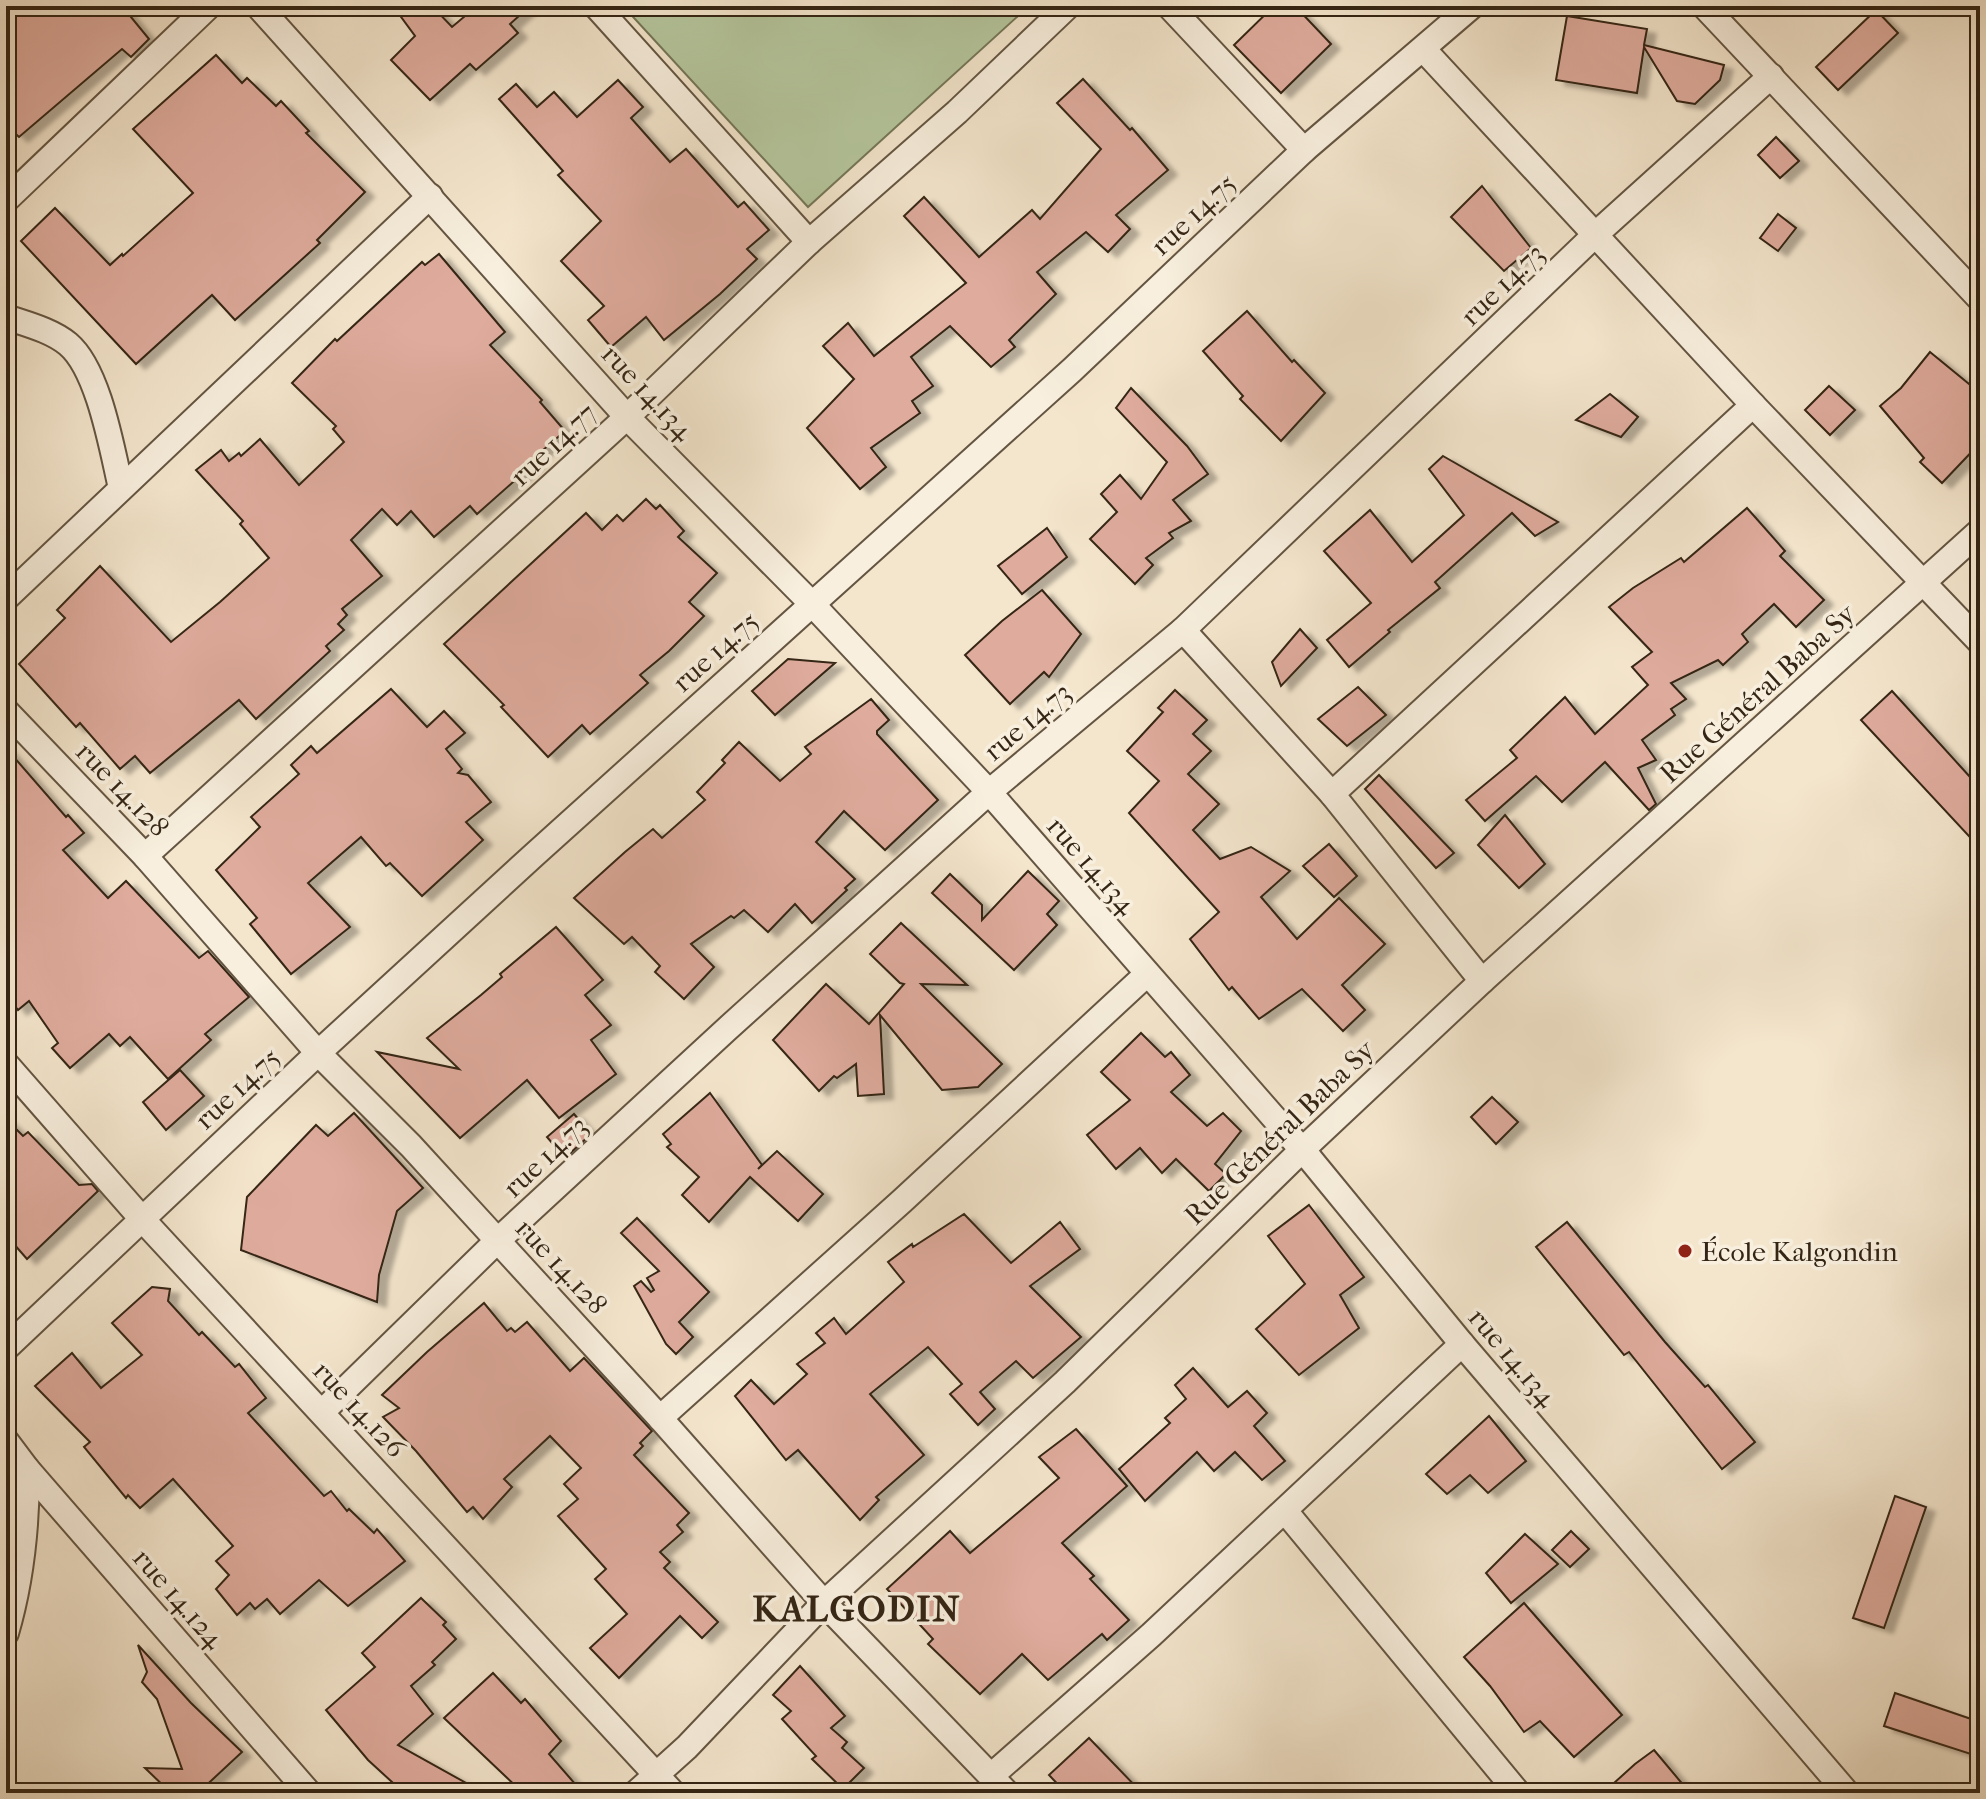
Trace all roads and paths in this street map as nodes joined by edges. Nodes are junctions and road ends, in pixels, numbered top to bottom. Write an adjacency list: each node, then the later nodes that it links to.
1 (209, 6): 12 (street)
2 (258, 6): 11 (street, rue 14.134)
3 (596, 6): 14 (street)
4 (1068, 6): 14 (street, rue 14.77)
5 (1169, 6): 10 (street)
6 (1472, 6): 8 (street, rue 14.75)
7 (1704, 6): 9 (street)
8 (1424, 50): 10 (street, rue 14.75); 13 (street)
9 (1771, 76): 13 (street, rue 14.73); 15 (street)
10 (1304, 150): 23 (street, rue 14.75)
11 (430, 196): 18 (street, rue 14.134); 19 (street)
12 (6, 200)
13 (1596, 234): 17 (street); 24 (street, rue 14.73)
14 (809, 242): 18 (street, rue 14.77)
15 (1980, 299)
16 (6, 317): 19 (street)
17 (1753, 405): 21 (street); 28 (street)
18 (627, 417): 23 (street, rue 14.134); 29 (street, rue 14.77)
19 (121, 488): 22 (street)
20 (1980, 531): 21 (street, Rue Général Baba Sy)
21 (1925, 582): 25 (street); 31 (street, Rue Général Baba Sy)
22 (6, 598)
23 (812, 604): 27 (street, rue 14.134); 32 (street, rue 14.75)
24 (1183, 630): 27 (street, rue 14.73); 28 (street)
25 (1980, 642)
26 (6, 711): 29 (street, rue 14.128)
27 (989, 792): 30 (street, rue 14.134); 36 (street, rue 14.73)
28 (1332, 794): 31 (street)
29 (145, 856): 32 (street, rue 14.128)
30 (1147, 974): 34 (street, rue 14.134); 40 (street)
31 (1482, 981): 34 (street, Rue Général Baba Sy)
32 (318, 1053): 35 (street, rue 14.75); 36 (street, rue 14.128)
33 (6, 1064): 35 (street, rue 14.126)
34 (1302, 1150): 37 (street, rue 14.134); 45 (street, Rue Général Baba Sy)
35 (142, 1219): 38 (street, rue 14.75); 39 (street, rue 14.126)
36 (497, 1241): 39 (street, rue 14.73); 40 (street, rue 14.128)
37 (1462, 1344): 44 (street); 52 (street, rue 14.134)
38 (6, 1348)
39 (322, 1412): 48 (street, rue 14.126)
40 (660, 1418): 45 (street, rue 14.128)
41 (6, 1441): 42 (street, rue 14.124)
42 (27, 1469): 43 (lane); 46 (street); 49 (street, rue 14.124)
43 (6, 1510)
44 (1285, 1511): 47 (street); 51 (street)
45 (824, 1603): 47 (street, rue 14.128); 48 (street, Rue Général Baba Sy)
46 (6, 1633)
47 (999, 1784)
48 (665, 1785): 50 (street, Rue Général Baba Sy)
49 (309, 1793)
50 (636, 1793)
51 (1518, 1793)
52 (1847, 1793)

